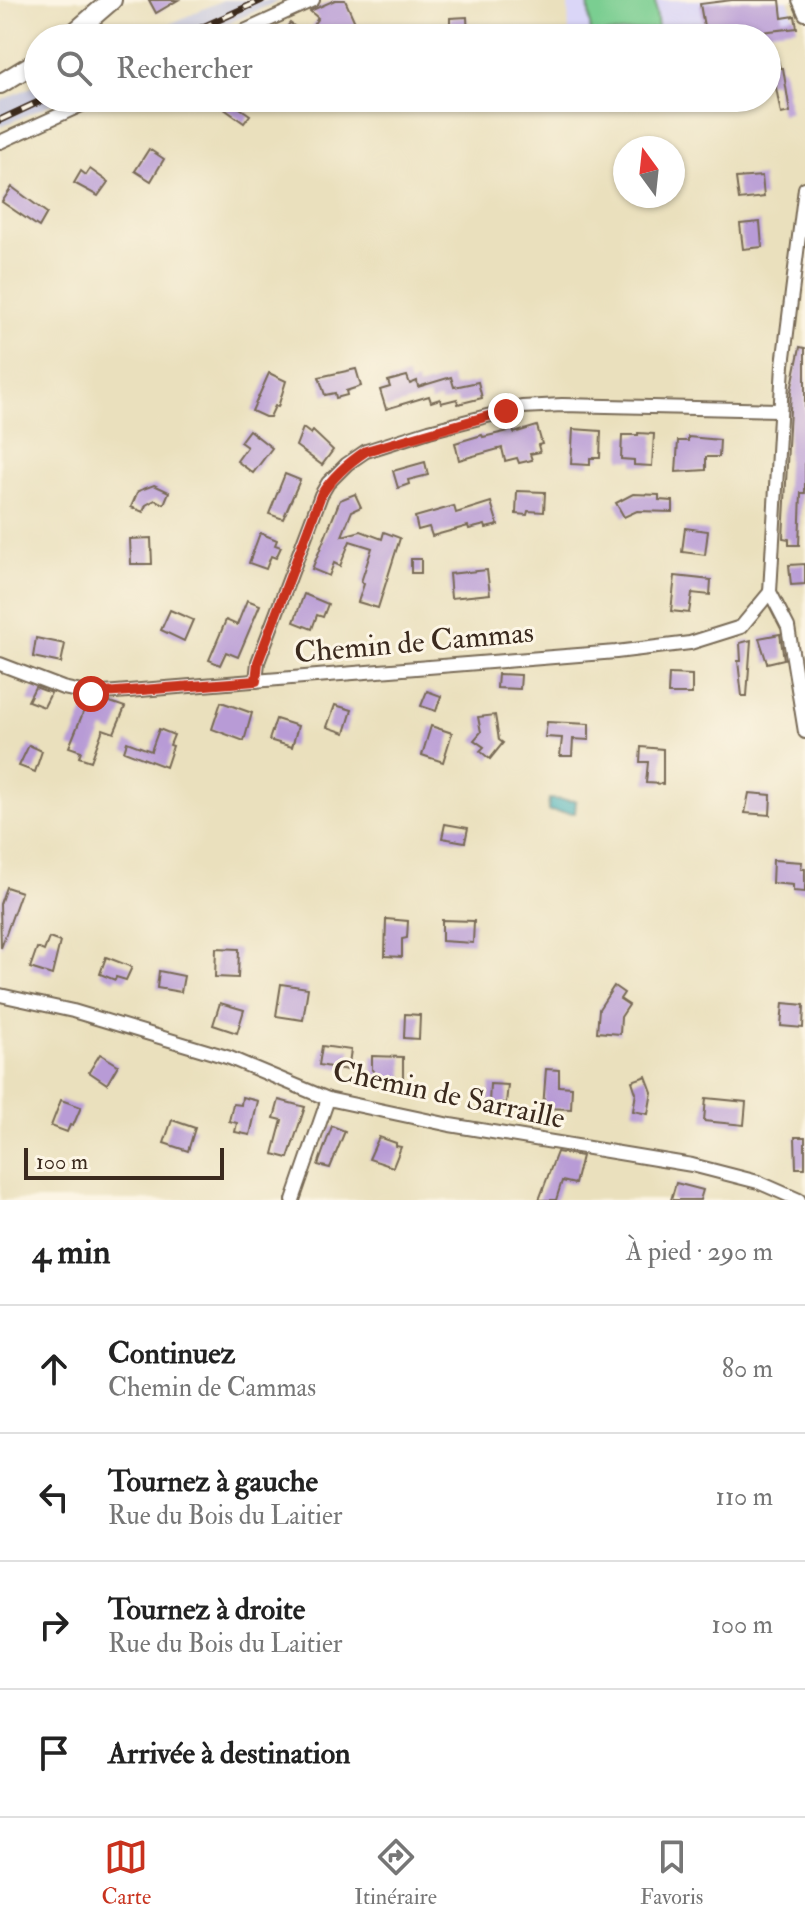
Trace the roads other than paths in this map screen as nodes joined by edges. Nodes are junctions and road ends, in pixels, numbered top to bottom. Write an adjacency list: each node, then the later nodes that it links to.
1 (112, 0): 5 (main road)
2 (313, 0): 6 (street)
3 (799, 0): 4 (street)
4 (805, 14)
5 (84, 24)
6 (260, 24)
7 (24, 69): 8 (main road)
8 (0, 84)
9 (66, 112): 10 (street)
10 (0, 142)
11 (805, 188): 12 (street)
12 (780, 410): 13 (street); 15 (street)
13 (770, 592): 15 (street, Chemin de Cammas); 16 (street)
14 (0, 664): 15 (street, Chemin de Cammas)
15 (256, 681)
16 (805, 732)
17 (0, 995): 18 (street, Chemin de Sarraille)
18 (328, 1099): 19 (street); 20 (street, Chemin de Sarraille)
19 (293, 1200)
20 (799, 1200)

